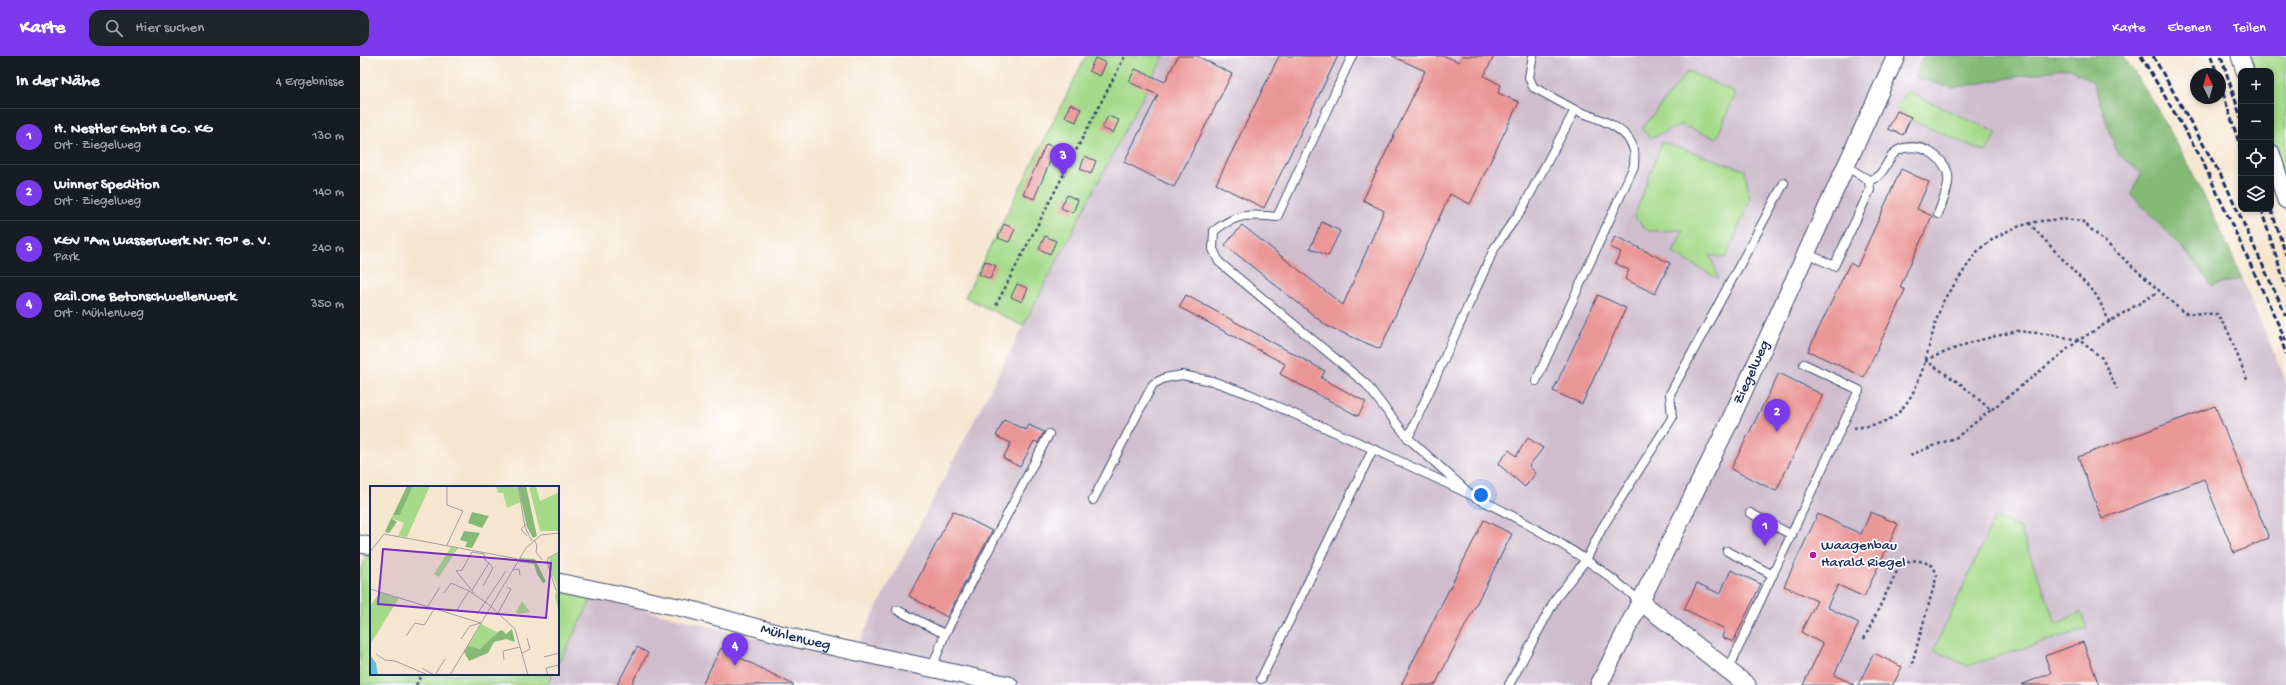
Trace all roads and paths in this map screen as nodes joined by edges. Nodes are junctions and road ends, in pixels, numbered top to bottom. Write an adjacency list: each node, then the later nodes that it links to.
1 (1125, 56): 17 (path)
2 (1352, 56): 28 (lane)
3 (1533, 56): 7 (lane)
4 (1896, 56): 9 (street, Ziegelweg)
5 (2240, 56): 6 (street)
6 (2244, 68)
7 (1575, 110): 22 (lane); 28 (lane)
8 (2274, 162): 12 (street)
9 (1847, 167): 10 (lane); 15 (street, Ziegelweg)
10 (1869, 180): 13 (lane); 15 (lane)
11 (1784, 183): 38 (lane)
12 (2286, 200)
13 (1938, 214)
14 (2029, 222): 16 (path); 18 (path); 20 (path)
15 (1806, 253): 41 (street, Ziegelweg)
16 (2158, 292): 18 (path); 23 (path)
17 (996, 305)
18 (2110, 323): 19 (path)
19 (2079, 340): 20 (path); 24 (path); 25 (path)
20 (1925, 360): 25 (path); 26 (path)
21 (1804, 364): 26 (lane)
22 (1536, 381)
23 (2248, 382)
24 (2117, 389)
25 (1991, 410): 30 (path)
26 (1842, 429): 34 (lane)
27 (1049, 434): 43 (lane)
28 (1408, 438): 31 (lane)
29 (1373, 449): 31 (lane); 32 (lane); 49 (lane)
30 (1910, 455)
31 (1469, 493): 38 (lane)
32 (1093, 500)
33 (1750, 513): 34 (lane)
34 (1792, 535): 39 (lane)
35 (360, 544): 36 (street)
36 (370, 546)
37 (1727, 551): 39 (lane)
38 (1586, 560): 41 (lane); 52 (lane)
39 (1773, 575): 47 (lane)
40 (559, 582): 46 (street, Mühlenweg)
41 (1641, 602): 47 (street); 53 (street, Ziegelweg)
42 (897, 610): 43 (lane)
43 (945, 634): 46 (lane)
44 (1864, 639): 45 (path)
45 (1911, 667)
46 (932, 668): 51 (street, Mühlenweg)
47 (1728, 670): 54 (street)
48 (421, 675): 50 (path)
49 (1261, 680)
50 (416, 685)
51 (1007, 685)
52 (1509, 685)
53 (1599, 685)
54 (1747, 685)

